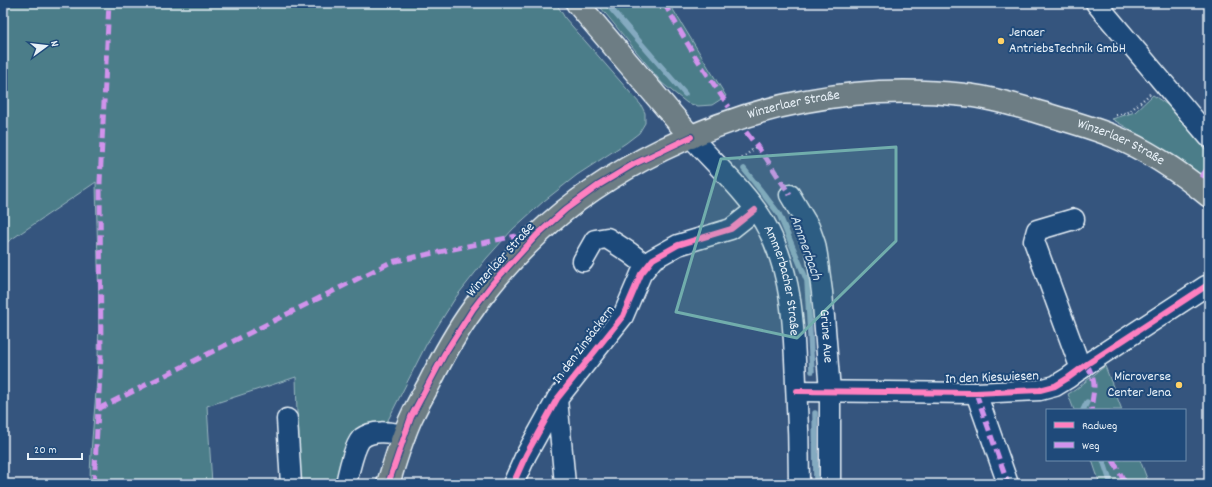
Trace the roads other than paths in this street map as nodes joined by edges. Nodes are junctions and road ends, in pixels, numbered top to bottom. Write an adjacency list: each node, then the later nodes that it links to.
1 (577, 3): 3 (main road, Ammerbacher Straße)
2 (1096, 3): 4 (street)
3 (691, 137): 6 (main road, Winzerlaer Straße); 7 (street, Ammerbacher Straße); 18 (main road, Winzerlaer Straße)
4 (1209, 137)
5 (790, 195): 14 (street, Grüne Aue)
6 (1209, 196)
7 (755, 210): 10 (street, In den Zinsäckern); 13 (street, Ammerbacher Straße)
8 (1074, 219): 12 (street)
9 (583, 261): 10 (street)
10 (646, 266): 16 (street, In den Zinsäckern)
11 (1206, 286): 12 (street, In den Kieswiesen)
12 (1081, 369): 15 (street, In den Kieswiesen)
13 (797, 391): 14 (street, In den Kieswiesen); 24 (street, Ammerbacher Straße)
14 (830, 391): 15 (street, In den Kieswiesen); 25 (street, Grüne Aue)
15 (976, 393): 26 (street)
16 (557, 399): 22 (street, In den Zinsäckern); 23 (street, In den Zinsäckern)
17 (286, 419): 19 (street)
18 (405, 435): 20 (street); 21 (main road, Winzerlaer Straße)
19 (291, 484)
20 (346, 484)
21 (388, 484)
22 (513, 484)
23 (565, 484)
24 (799, 484)
25 (830, 484)
26 (1008, 484)

